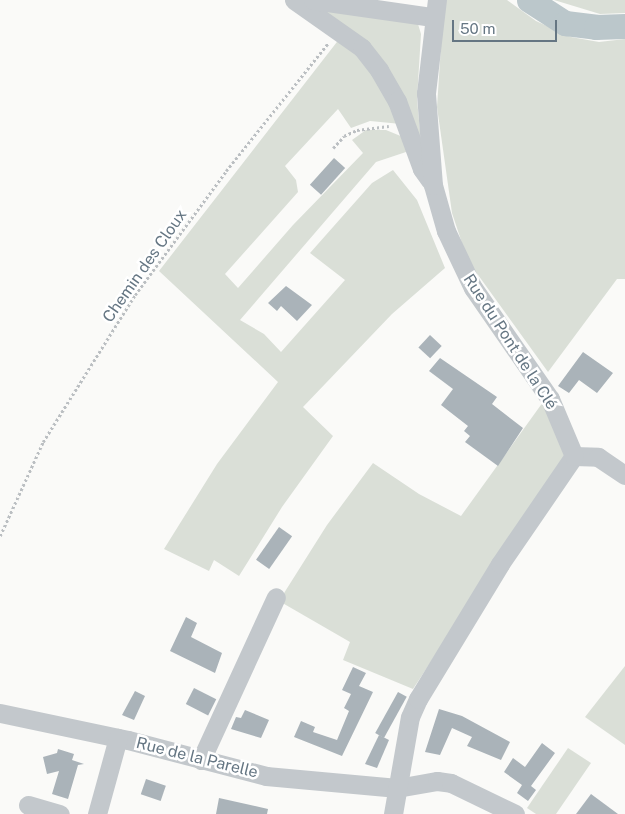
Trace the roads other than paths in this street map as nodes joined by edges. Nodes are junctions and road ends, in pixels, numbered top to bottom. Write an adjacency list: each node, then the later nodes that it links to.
1 (294, 0): 4 (street)
2 (313, 0): 3 (street)
3 (435, 8): 4 (street, Rue du Pont de la Clé)
4 (433, 185): 5 (street, Rue du Pont de la Clé)
5 (574, 456): 6 (street); 11 (street)
6 (625, 475)
7 (276, 597): 10 (street)
8 (0, 714): 9 (street, Rue de la Parelle)
9 (118, 738): 10 (street, Rue de la Parelle); 14 (street)
10 (201, 760): 11 (street, Rue de la Parelle)
11 (397, 788): 15 (street); 16 (street, Rue de la Parelle)
12 (28, 805): 13 (street)
13 (60, 814)
14 (97, 814)
15 (393, 814)
16 (515, 814)

